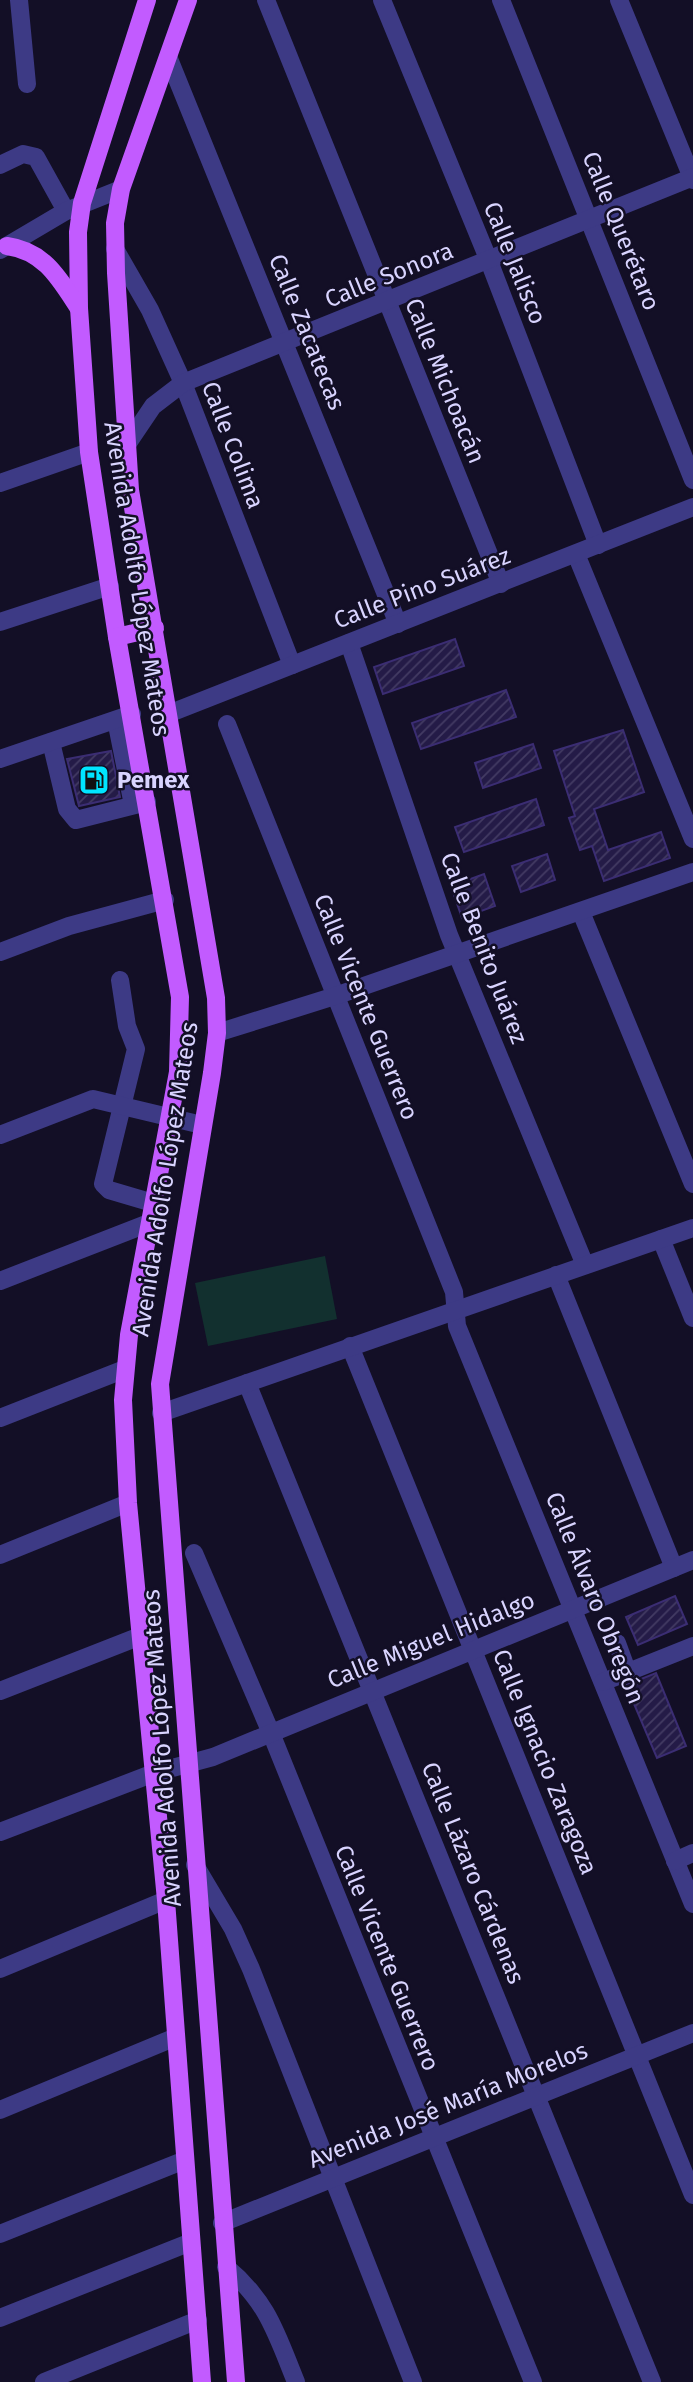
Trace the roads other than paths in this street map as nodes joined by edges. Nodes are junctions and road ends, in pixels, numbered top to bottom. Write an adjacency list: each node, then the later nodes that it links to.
1 (19, 0): 9 (street)
2 (147, 0): 14 (main road, Avenida Adolfo López Mateos)
3 (187, 0): 8 (main road, Avenida Adolfo López Mateos)
4 (266, 0): 20 (street, Calle Michoacán)
5 (382, 0): 19 (street, Calle Jalisco)
6 (501, 0): 16 (street, Calle Querétaro)
7 (619, 0): 10 (street)
8 (169, 59): 13 (main road, Avenida Adolfo López Mateos); 22 (street, Calle Zacatecas)
9 (27, 84)
10 (686, 142): 12 (street)
11 (0, 165): 15 (street)
12 (693, 178): 16 (street, Calle Sonora)
13 (121, 189): 14 (street); 18 (main road, Avenida Adolfo López Mateos)
14 (82, 203): 15 (street); 21 (main road, Avenida Adolfo López Mateos)
15 (65, 211): 17 (street)
16 (590, 219): 19 (street, Calle Sonora); 26 (street, Calle Querétaro)
17 (4, 248): 21 (main road)
18 (115, 249): 23 (street, Calle Colima); 24 (main road, Avenida Adolfo López Mateos)
19 (489, 261): 20 (street, Calle Sonora); 29 (street, Calle Jalisco)
20 (387, 303): 22 (street, Calle Sonora); 31 (street, Calle Michoacán)
21 (79, 308): 25 (main road, Avenida Adolfo López Mateos)
22 (285, 343): 23 (street, Calle Sonora); 34 (street, Calle Zacatecas)
23 (183, 383): 24 (street, Calle Sonora); 38 (street, Calle Colima)
24 (126, 446): 35 (main road, Avenida Adolfo López Mateos)
25 (89, 452): 27 (street); 32 (main road, Avenida Adolfo López Mateos)
26 (693, 480)
27 (0, 483)
28 (693, 507): 29 (street, Calle Pino Suárez)
29 (598, 545): 30 (street, Calle Pino Suárez)
30 (576, 554): 31 (street, Calle Pino Suárez); 45 (street)
31 (501, 584): 34 (street, Calle Pino Suárez)
32 (110, 586): 33 (street); 36 (main road, Avenida Adolfo López Mateos)
33 (0, 622)
34 (398, 624): 37 (street, Calle Pino Suárez)
35 (155, 628): 36 (main road); 39 (main road, Avenida Adolfo López Mateos)
36 (117, 637): 40 (main road, Avenida Adolfo López Mateos)
37 (349, 643): 38 (street, Calle Pino Suárez); 50 (street, Calle Benito Juárez)
38 (292, 665): 39 (street, Calle Pino Suárez)
39 (168, 714): 53 (main road, Avenida Adolfo López Mateos)
40 (125, 723): 42 (street); 44 (main road, Avenida Adolfo López Mateos)
41 (227, 724): 52 (street, Calle Vicente Guerrero)
42 (52, 748): 43 (street); 44 (street)
43 (0, 759)
44 (140, 804): 47 (main road, Avenida Adolfo López Mateos)
45 (693, 839)
46 (693, 872): 48 (street)
47 (165, 901): 49 (street); 55 (main road, Avenida Adolfo López Mateos)
48 (581, 912): 50 (street); 58 (street)
49 (0, 952)
50 (456, 953): 52 (street); 63 (street, Calle Benito Juárez)
51 (120, 980): 54 (street)
52 (335, 996): 53 (street); 66 (street, Calle Vicente Guerrero)
53 (217, 1033): 56 (main road, Avenida Adolfo López Mateos)
54 (124, 1105): 55 (street); 57 (street); 59 (street)
55 (168, 1116): 56 (street); 59 (main road, Avenida Adolfo López Mateos)
56 (202, 1125): 71 (main road, Avenida Adolfo López Mateos)
57 (0, 1135)
58 (693, 1184)
59 (153, 1203): 60 (main road, Avenida Adolfo López Mateos)
60 (149, 1223): 65 (street); 69 (main road, Avenida Adolfo López Mateos)
61 (693, 1228): 62 (street)
62 (661, 1238): 63 (street); 67 (street)
63 (585, 1265): 64 (street)
64 (556, 1275): 66 (street); 77 (street)
65 (0, 1281)
66 (456, 1309): 68 (street); 78 (street, Calle Álvaro Obregón)
67 (693, 1318)
68 (350, 1346): 70 (street); 82 (street, Calle Ignacio Zaragoza)
69 (125, 1369): 72 (street); 73 (main road, Avenida Adolfo López Mateos)
70 (247, 1383): 71 (street); 86 (street, Calle Lázaro Cárdenas)
71 (161, 1413): 88 (main road, Avenida Adolfo López Mateos)
72 (0, 1418)
73 (128, 1503): 75 (street); 79 (main road, Avenida Adolfo López Mateos)
74 (194, 1553): 87 (street, Calle Vicente Guerrero)
75 (0, 1555)
76 (693, 1560): 77 (street, Calle Miguel Hidalgo)
77 (674, 1568): 78 (street, Calle Miguel Hidalgo)
78 (573, 1609): 82 (street, Calle Miguel Hidalgo); 84 (street, Calle Álvaro Obregón)
79 (142, 1635): 85 (street); 89 (main road, Avenida Adolfo López Mateos)
80 (617, 1643): 83 (street)
81 (693, 1646): 83 (street)
82 (474, 1649): 86 (street, Calle Miguel Hidalgo); 99 (street, Calle Ignacio Zaragoza)
83 (628, 1673): 84 (street)
84 (603, 1682): 92 (street, Calle Álvaro Obregón)
85 (0, 1691)
86 (373, 1691): 87 (street, Calle Miguel Hidalgo); 100 (street, Calle Lázaro Cárdenas)
87 (271, 1732): 88 (street, Calle Miguel Hidalgo); 102 (street, Calle Vicente Guerrero)
88 (188, 1765): 89 (street, Calle Miguel Hidalgo); 93 (main road, Avenida Adolfo López Mateos)
89 (154, 1773): 90 (street, Calle Miguel Hidalgo); 94 (main road, Avenida Adolfo López Mateos)
90 (0, 1832)
91 (693, 1853): 92 (street)
92 (676, 1861): 95 (street, Calle Álvaro Obregón)
93 (195, 1865): 104 (street); 106 (main road, Avenida Adolfo López Mateos)
94 (166, 1900): 96 (street); 98 (main road, Avenida Adolfo López Mateos)
95 (693, 1904)
96 (0, 1969)
97 (693, 2033): 99 (street, Avenida José María Morelos)
98 (176, 2037): 101 (street); 103 (main road, Avenida Adolfo López Mateos)
99 (635, 2056): 100 (street, Avenida José María Morelos); 105 (street, Calle Ignacio Zaragoza)
100 (536, 2097): 102 (street, Avenida José María Morelos); 118 (street, Calle Lázaro Cárdenas)
101 (0, 2110)
102 (433, 2138): 104 (street, Avenida José María Morelos); 117 (street, Calle Vicente Guerrero)
103 (185, 2160): 107 (street); 108 (main road, Avenida Adolfo López Mateos)
104 (331, 2180): 106 (street, Avenida José María Morelos); 116 (street)
105 (693, 2195)
106 (222, 2223): 109 (main road, Avenida Adolfo López Mateos)
107 (0, 2234)
108 (191, 2242): 110 (street); 111 (main road, Avenida Adolfo López Mateos)
109 (226, 2267): 114 (main road, Avenida Adolfo López Mateos); 115 (street)
110 (0, 2318)
111 (198, 2320): 112 (street); 113 (main road, Avenida Adolfo López Mateos)
112 (44, 2382)
113 (202, 2382)
114 (236, 2382)
115 (296, 2382)
116 (413, 2382)
117 (533, 2382)
118 (652, 2382)

